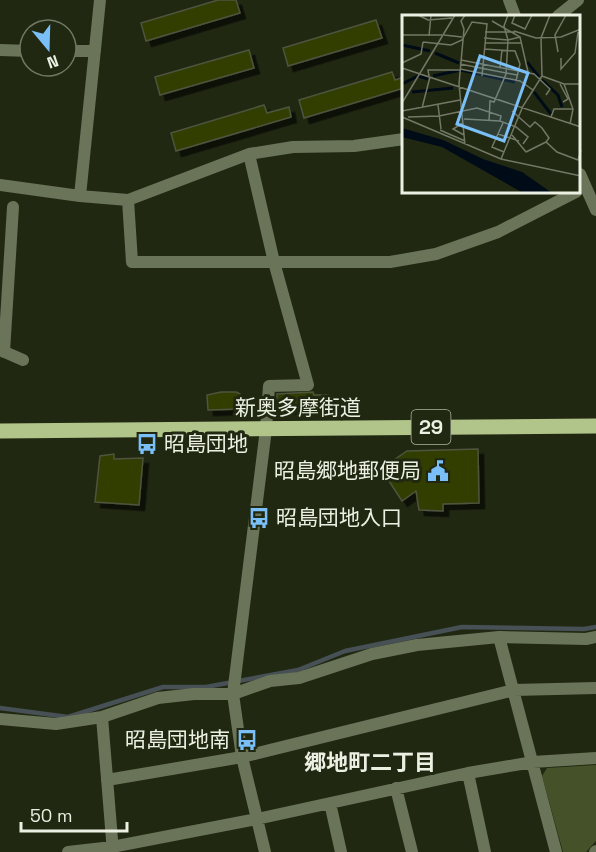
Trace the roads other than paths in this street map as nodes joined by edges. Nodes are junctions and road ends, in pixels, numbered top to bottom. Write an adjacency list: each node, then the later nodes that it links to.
1 (100, 0): 9 (street)
2 (509, 0): 4 (street)
3 (578, 0): 5 (street)
4 (515, 15)
5 (559, 15)
6 (0, 50): 7 (street)
7 (18, 51)
8 (78, 51): 9 (street)
9 (94, 51): 15 (street)
10 (402, 139): 11 (street)
11 (249, 154): 16 (street); 19 (street)
12 (0, 185): 15 (street)
13 (584, 187): 18 (street)
14 (571, 194): 19 (street)
15 (81, 196): 16 (street)
16 (128, 200): 19 (street)
17 (13, 207): 20 (street)
18 (596, 210)
19 (274, 262): 23 (street)
20 (2, 351): 21 (street)
21 (23, 360)
22 (596, 426): 23 (main road, 新奥多摩街道 / 29)
23 (266, 429): 24 (main road, 新奥多摩街道 / 29); 29 (street)
24 (0, 431)
25 (499, 637): 26 (street); 28 (street); 29 (street)
26 (596, 637)
27 (596, 688): 28 (street)
28 (514, 690): 32 (street); 34 (street)
29 (233, 691): 30 (street); 32 (street)
30 (102, 717): 31 (street); 36 (street)
31 (0, 719)
32 (243, 757): 36 (street); 39 (street)
33 (596, 758): 34 (street)
34 (533, 762): 35 (street); 46 (street)
35 (468, 773): 37 (street); 45 (street)
36 (107, 780): 40 (street)
37 (396, 788): 38 (street); 44 (street)
38 (330, 803): 39 (street); 43 (street)
39 (257, 819): 40 (street); 42 (street)
40 (113, 849): 41 (street)
41 (68, 852)
42 (265, 852)
43 (341, 852)
44 (412, 852)
45 (485, 852)
46 (556, 852)

